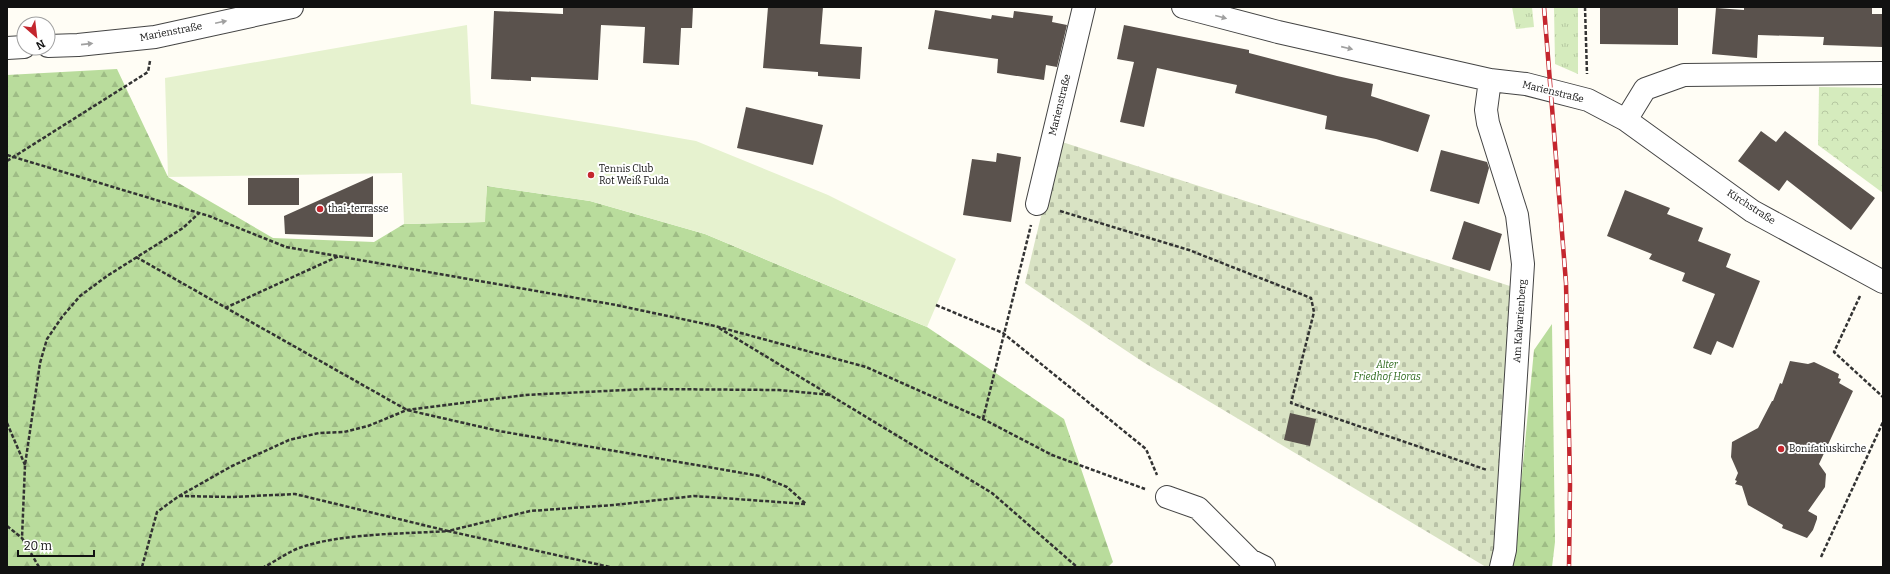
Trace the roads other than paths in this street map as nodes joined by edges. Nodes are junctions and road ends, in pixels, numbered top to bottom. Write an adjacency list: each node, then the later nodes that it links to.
1 (292, 7): 4 (street, Marienstraße, one-way to 1)
2 (1084, 7): 8 (street, Marienstraße)
3 (1183, 7): 6 (street, Marienstraße, one-way to 6)
4 (56, 46)
5 (1883, 73): 7 (street)
6 (1490, 80): 7 (street, Marienstraße); 12 (street, Am Kalvarienberg)
7 (1626, 120): 9 (street, Kirchstraße)
8 (1037, 204)
9 (1883, 282)
10 (1167, 497): 11 (street)
11 (1264, 567)
12 (1501, 567)

